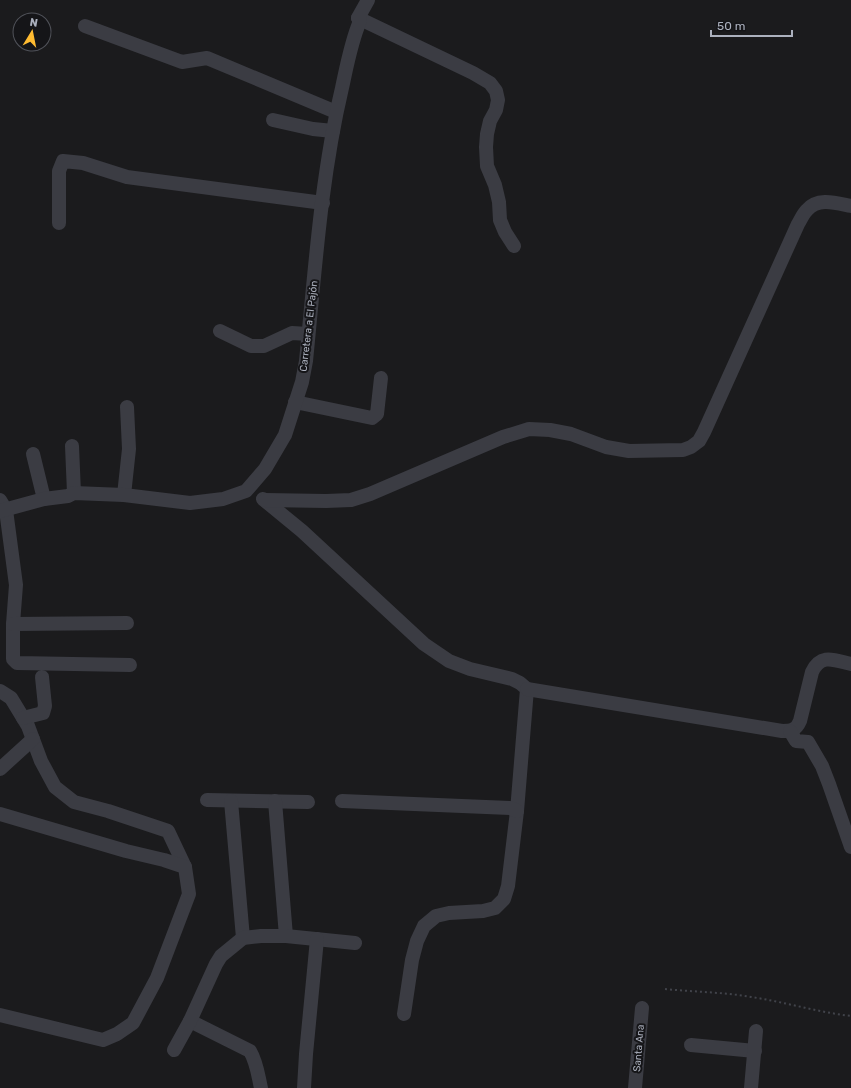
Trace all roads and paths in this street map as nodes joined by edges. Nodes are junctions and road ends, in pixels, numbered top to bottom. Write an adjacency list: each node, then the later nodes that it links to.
1 (368, 0): 2 (street, Carretera a El Pajón)
2 (358, 18): 4 (street, Carretera a El Pajón); 10 (street)
3 (85, 26): 4 (street)
4 (336, 112): 6 (street, Carretera a El Pajón)
5 (273, 120): 6 (street)
6 (333, 131): 7 (street, Carretera a El Pajón)
7 (323, 203): 9 (street); 12 (street, Carretera a El Pajón)
8 (851, 206): 22 (street)
9 (59, 223)
10 (514, 246)
11 (220, 332): 12 (street)
12 (308, 334): 14 (street, Carretera a El Pajón)
13 (381, 378): 14 (street)
14 (295, 402): 18 (street, Carretera a El Pajón)
15 (127, 407): 20 (street)
16 (72, 446): 19 (street)
17 (33, 454): 21 (street)
18 (246, 491): 20 (street); 22 (street)
19 (74, 493): 20 (street); 21 (street)
20 (124, 494)
21 (44, 499): 23 (street)
22 (265, 500): 29 (street)
23 (2, 507): 25 (street)
24 (127, 623): 25 (street)
25 (13, 624): 27 (street)
26 (851, 664): 32 (street)
27 (130, 665)
28 (42, 677): 31 (street)
29 (527, 689): 32 (street); 40 (street)
30 (0, 691): 31 (street)
31 (23, 718): 33 (street)
32 (790, 732): 42 (street)
33 (33, 738): 34 (street); 43 (street)
34 (0, 769)
35 (207, 800): 36 (street)
36 (231, 800): 37 (street); 45 (street)
37 (275, 801): 39 (street); 44 (street)
38 (342, 801): 40 (street)
39 (308, 802)
40 (517, 811): 50 (street)
41 (0, 814): 43 (street)
42 (851, 847)
43 (185, 867): 51 (street)
44 (286, 936): 45 (street); 46 (street)
45 (243, 938): 53 (street)
46 (317, 939): 47 (street); 59 (street)
47 (355, 943)
48 (666, 989): 52 (path)
49 (642, 1008): 60 (street, Santa Ana)
50 (404, 1014)
51 (0, 1015)
52 (851, 1016)
53 (190, 1021): 56 (street); 58 (street)
54 (756, 1031): 57 (street)
55 (691, 1045): 57 (street)
56 (174, 1050)
57 (755, 1051): 61 (street)
58 (261, 1088)
59 (304, 1088)
60 (635, 1088)
61 (751, 1088)

